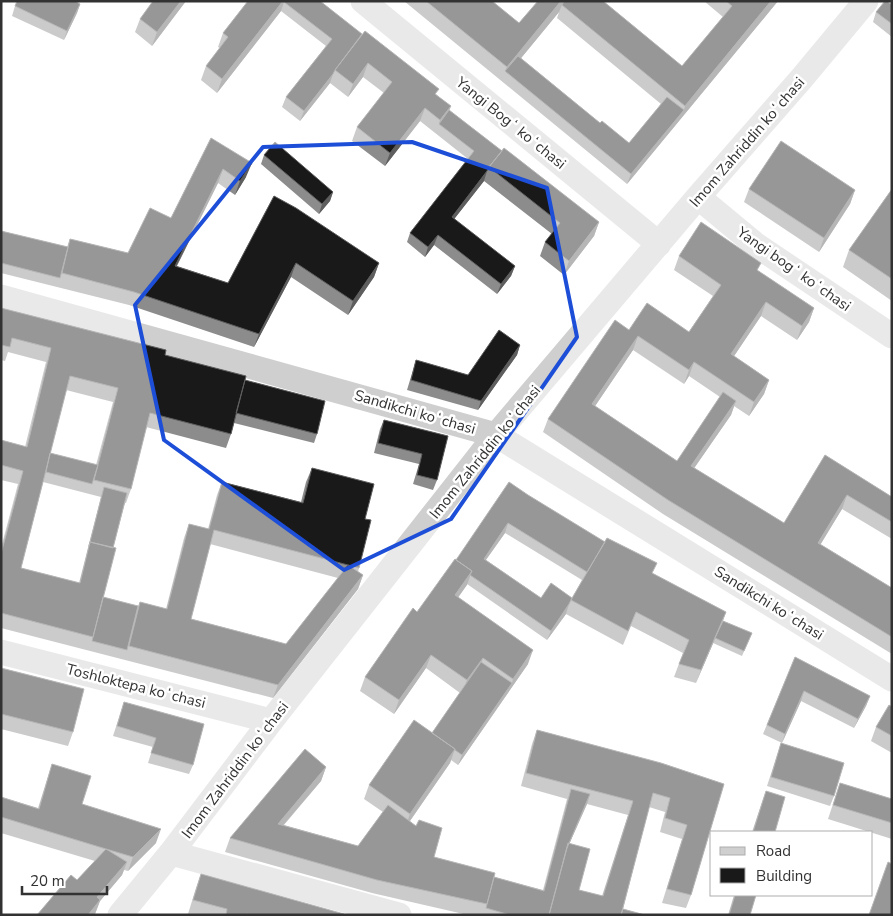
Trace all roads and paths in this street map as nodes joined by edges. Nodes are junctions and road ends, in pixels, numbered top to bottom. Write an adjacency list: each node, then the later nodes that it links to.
1 (363, 1): 4 (street, Yangi Bogʻ koʻchasi)
2 (866, 1): 3 (street, Imom Zahriddin koʻchasi)
3 (698, 197): 4 (street, Imom Zahriddin koʻchasi); 6 (street, Yangi bogʻ koʻchasi)
4 (659, 244): 7 (street, Imom Zahriddin koʻchasi)
5 (1, 297): 7 (street, Sandikchi koʻchasi)
6 (892, 336)
7 (496, 435): 9 (street, Sandikchi koʻchasi); 10 (street, Imom Zahriddin koʻchasi)
8 (1, 652): 10 (street, Toshloktepa koʻchasi)
9 (892, 679)
10 (271, 721): 11 (street, Imom Zahriddin koʻchasi)
11 (171, 853): 12 (street, Imom Zahriddin koʻchasi); 13 (street)
12 (120, 915)
13 (399, 915)

